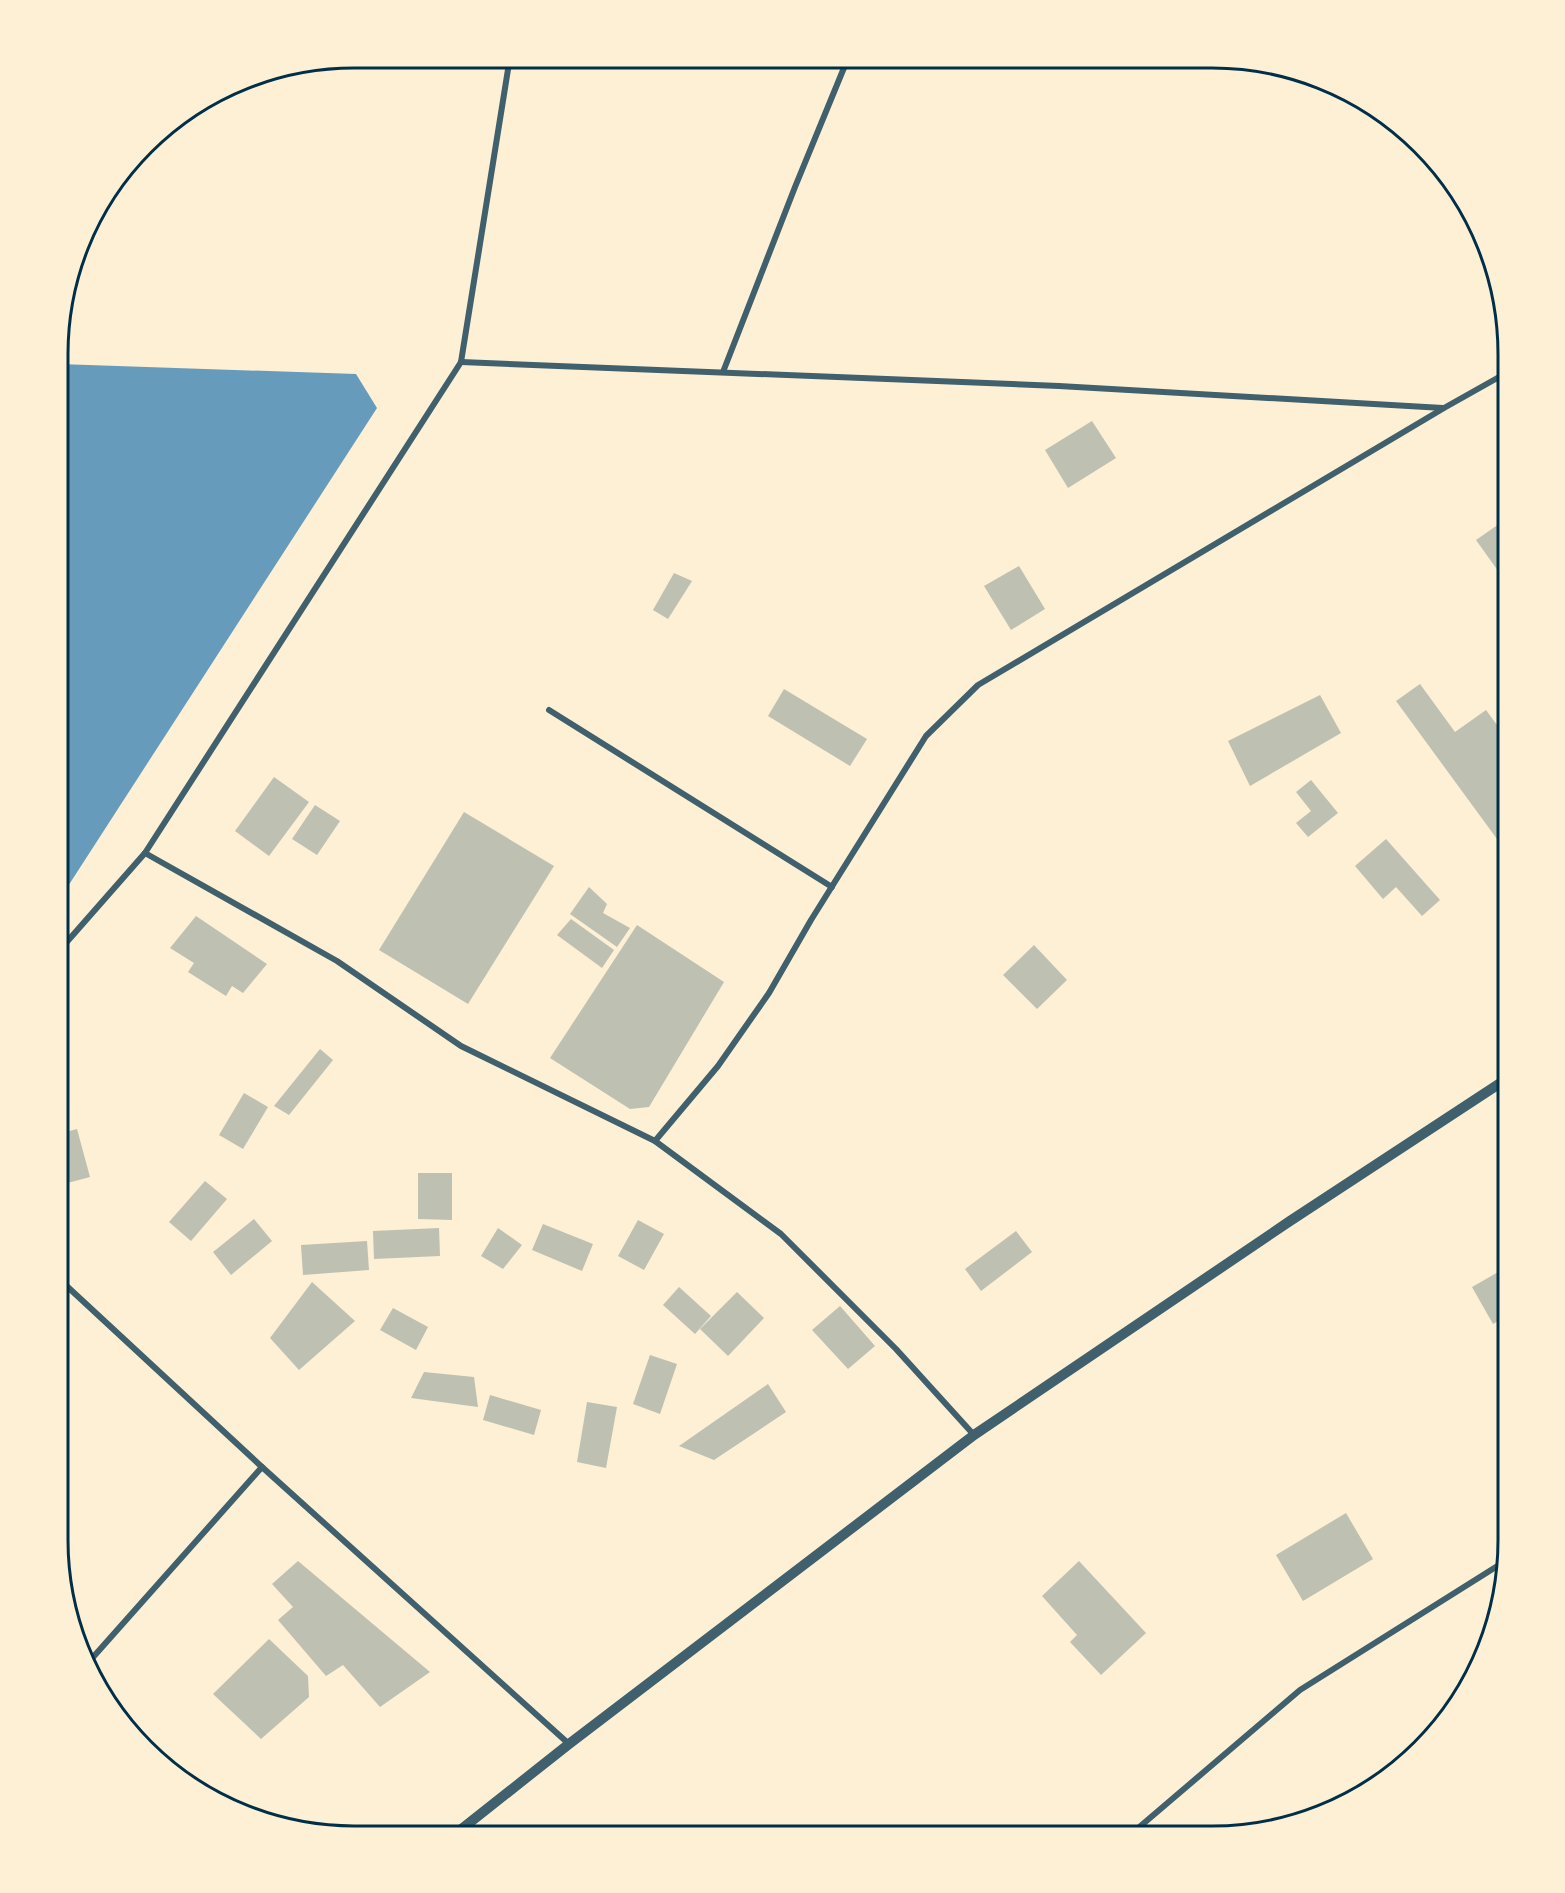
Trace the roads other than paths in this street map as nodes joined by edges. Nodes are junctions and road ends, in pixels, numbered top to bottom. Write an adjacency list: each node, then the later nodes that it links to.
1 (508, 68): 3 (street)
2 (844, 68): 4 (street)
3 (461, 362): 4 (street); 8 (street)
4 (723, 372): 6 (street)
5 (1498, 378): 6 (street)
6 (1444, 408): 9 (street)
7 (549, 710): 9 (street)
8 (145, 853): 10 (street); 12 (street)
9 (832, 886): 12 (street)
10 (68, 941)
11 (1498, 1085): 14 (street)
12 (655, 1141): 14 (street)
13 (68, 1287): 15 (street)
14 (974, 1436): 18 (street)
15 (262, 1467): 17 (street); 18 (street)
16 (1496, 1567): 20 (street)
17 (93, 1657)
18 (569, 1744): 19 (street)
19 (465, 1826)
20 (1141, 1826)

